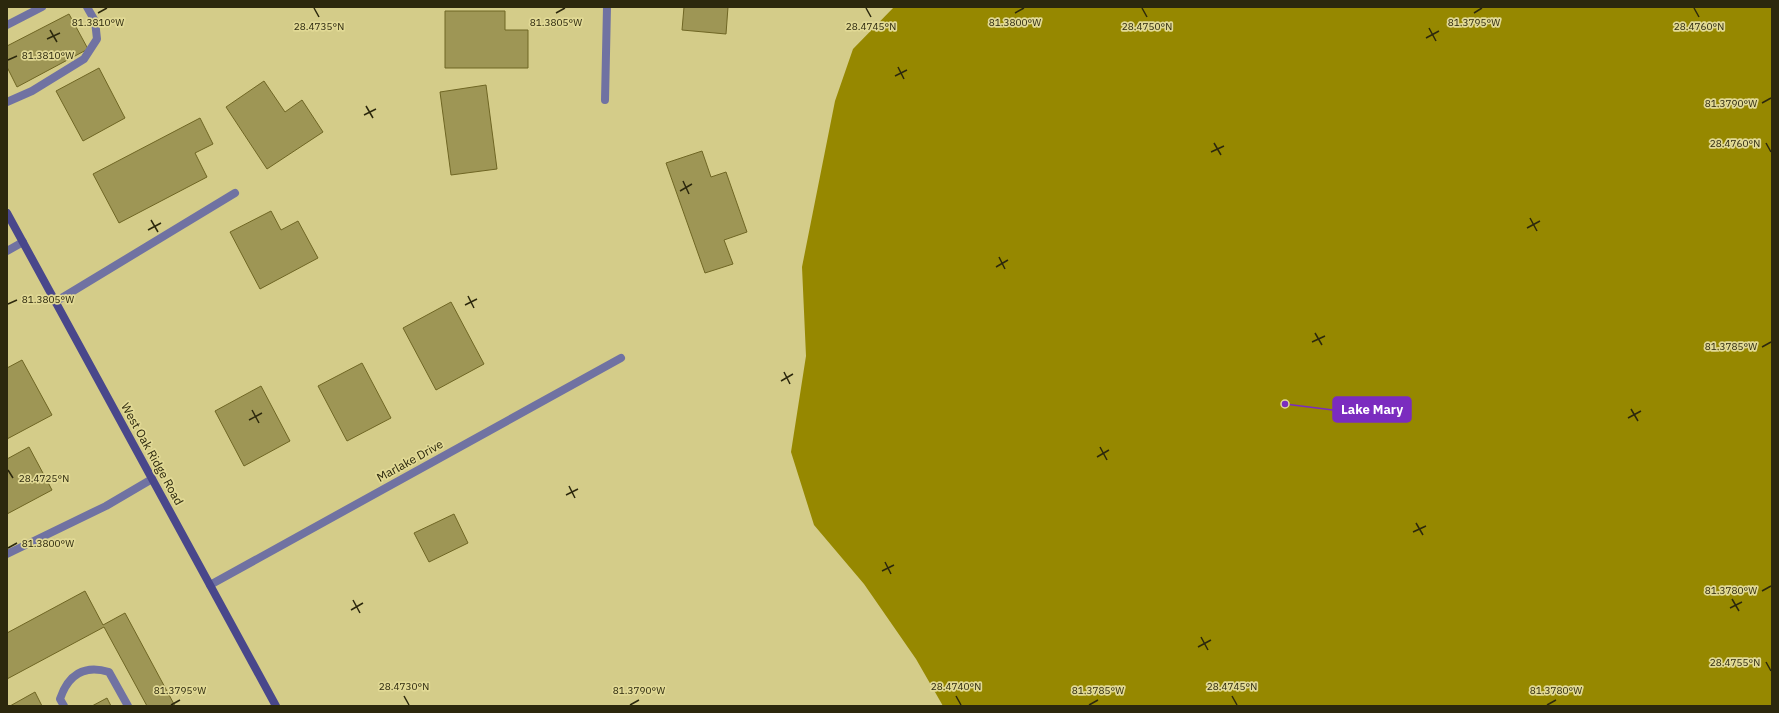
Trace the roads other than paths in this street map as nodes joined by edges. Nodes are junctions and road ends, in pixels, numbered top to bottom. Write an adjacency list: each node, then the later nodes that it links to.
1 (42, 7): 4 (street)
2 (87, 7): 6 (street)
3 (607, 7): 5 (street)
4 (7, 25)
5 (605, 100)
6 (7, 102)
7 (235, 193): 11 (street)
8 (7, 213): 9 (main road, West Oak Ridge Road)
9 (23, 242): 10 (street); 11 (main road, West Oak Ridge Road)
10 (7, 251)
11 (55, 302): 13 (main road, West Oak Ridge Road)
12 (621, 358): 15 (street, Marlake Drive)
13 (152, 479): 14 (street); 15 (main road, West Oak Ridge Road)
14 (7, 554)
15 (210, 585): 18 (main road, West Oak Ridge Road)
16 (64, 706): 17 (street)
17 (128, 706)
18 (276, 706)

